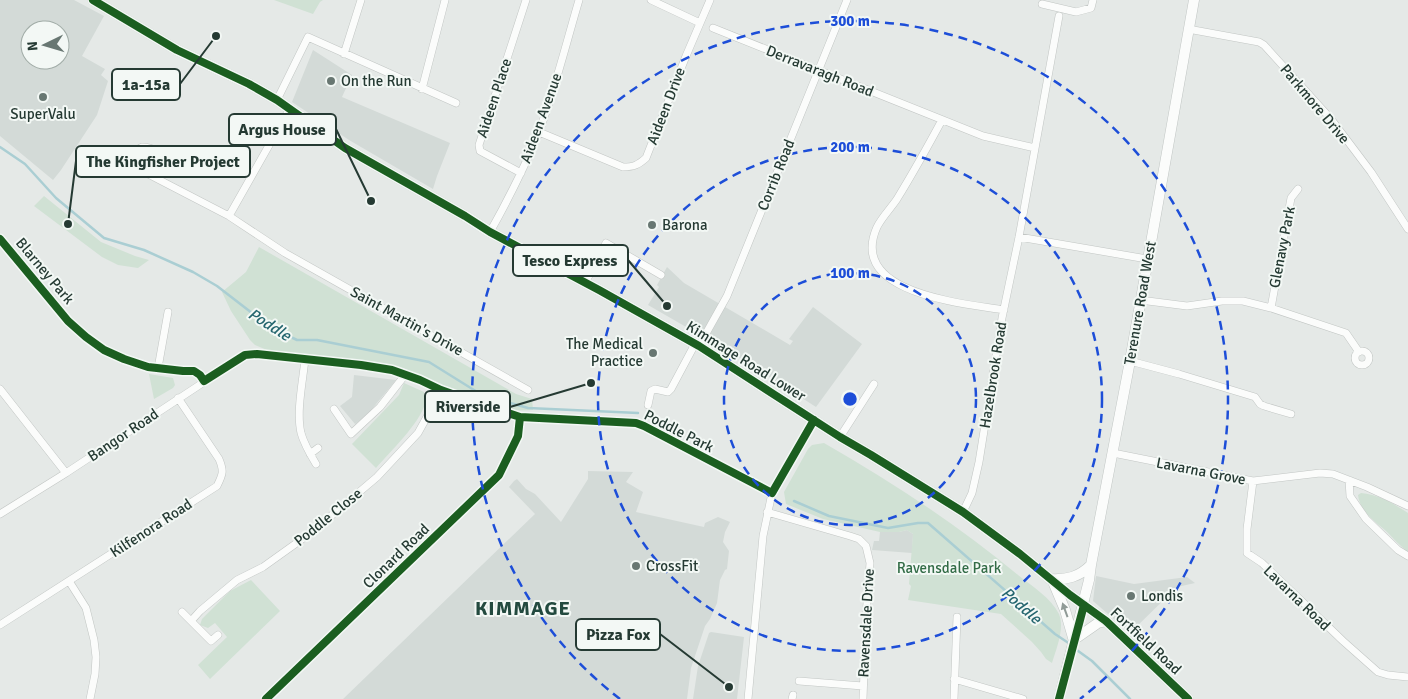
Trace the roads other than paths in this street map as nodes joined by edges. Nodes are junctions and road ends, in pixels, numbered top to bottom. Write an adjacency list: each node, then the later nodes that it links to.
1 (93, 0): 19 (main road, Kimmage Road Lower)
2 (361, 0): 16 (street)
3 (445, 0): 18 (street)
4 (526, 0): 25 (street, Aideen Place)
5 (578, 0): 23 (street, Aideen Avenue)
6 (651, 0): 13 (street)
7 (710, 0): 13 (street, Aideen Drive)
8 (847, 0): 17 (street, Corrib Road)
9 (1093, 0): 11 (street)
10 (1194, 0): 15 (main road, Terenure Road West)
11 (1042, 4)
12 (1059, 16): 24 (street, Hazelbrook Road)
13 (700, 23): 23 (street, Aideen Drive)
14 (713, 28): 17 (street, Derravaragh Road)
15 (1188, 29): 29 (street, Parkmore Drive); 33 (main road, Terenure Road West)
16 (344, 54): 18 (street); 19 (street)
17 (819, 71): 22 (street, Derravaragh Road); 40 (street, Corrib Road)
18 (422, 89): 20 (street)
19 (277, 100): 21 (main road, Kimmage Road Lower)
20 (456, 103)
21 (289, 110): 28 (street); 30 (main road, Kimmage Road Lower)
22 (942, 120): 24 (street, Derravaragh Road); 38 (street)
23 (539, 132): 25 (street, Aideen Avenue)
24 (1035, 148): 31 (street, Hazelbrook Road)
25 (521, 173): 30 (street, Aideen Avenue)
26 (148, 174): 28 (street, Saint Martin's Drive)
27 (1298, 189): 37 (street, Glenavy Park)
28 (229, 216): 51 (street, Saint Martin's Drive)
29 (1408, 229)
30 (490, 232): 35 (main road, Kimmage Road Lower)
31 (1019, 237): 33 (street); 38 (street, Hazelbrook Road)
32 (0, 239): 45 (street, Blarney Park)
33 (1147, 259): 36 (main road, Terenure Road West)
34 (661, 275): 35 (street)
35 (585, 283): 40 (main road, Kimmage Road Lower)
36 (1140, 300): 37 (street, Glenavy Park); 44 (main road, Terenure Road West)
37 (1271, 308): 41 (street, Glenavy Park)
38 (1004, 310): 69 (street, Hazelbrook Road)
39 (168, 312): 45 (street)
40 (697, 345): 53 (street, Corrib Road); 57 (main road, Kimmage Road Lower)
41 (1359, 352)
42 (245, 355): 43 (street, Poddle Park); 47 (street, Bangor Road)
43 (305, 359): 46 (street, Poddle Park); 61 (street)
44 (1130, 362): 55 (street); 60 (main road, Terenure Road West)
45 (158, 368): 47 (street, Blarney Park)
46 (405, 375): 50 (street, Poddle Park); 54 (street)
47 (204, 381): 52 (street, Bangor Road)
48 (874, 384): 58 (street)
49 (0, 389): 63 (street)
50 (441, 390): 56 (street, Poddle Park); 78 (street, Poddle Close)
51 (528, 390)
52 (178, 398): 63 (street, Bangor Road); 74 (street, Kilfenora Road)
53 (648, 405)
54 (334, 409)
55 (1290, 414)
56 (520, 417): 66 (street, Poddle Park); 88 (street, Clonard Road)
57 (814, 420): 58 (main road, Kimmage Road Lower); 66 (street)
58 (840, 438): 69 (main road, Kimmage Road Lower)
59 (318, 448): 61 (street)
60 (1113, 453): 65 (street, Lavarna Grove); 72 (main road, Terenure Road West)
61 (310, 454): 62 (street)
62 (316, 464)
63 (66, 473): 70 (street, Bangor Road)
64 (1350, 480): 65 (street, Lavarna Grove); 67 (street, Lavarna Grove); 71 (street)
65 (1253, 481): 83 (street, Lavarna Road)
66 (772, 493): 68 (street)
67 (1408, 506)
68 (767, 512): 86 (street, Ravensdale Drive); 89 (street)
69 (964, 512): 73 (main road, Kimmage Road Lower)
70 (0, 514)
71 (1408, 556)
72 (1091, 565): 73 (main road); 75 (main road, Terenure Road West)
73 (1051, 579): 75 (main road, Kimmage Road Lower); 82 (main road, one-way to 73)
74 (69, 580): 80 (street, Kilfenora Road); 87 (street)
75 (1084, 606): 79 (main road, Fortfield Road); 82 (main road, Terenure Road West)
76 (182, 612): 78 (street)
77 (957, 617): 84 (street)
78 (191, 621): 81 (street)
79 (1106, 621): 82 (main road); 94 (main road, Fortfield Road)
80 (0, 625)
81 (218, 635)
82 (1074, 640): 93 (main road, Terenure Road West)
83 (1408, 677)
84 (954, 679): 91 (street); 92 (street)
85 (799, 681): 86 (street)
86 (862, 686): 90 (street, Ravensdale Drive)
87 (90, 699)
88 (266, 699)
89 (748, 699)
90 (863, 699)
91 (954, 699)
92 (1023, 699)
93 (1059, 699)
94 (1188, 699)

